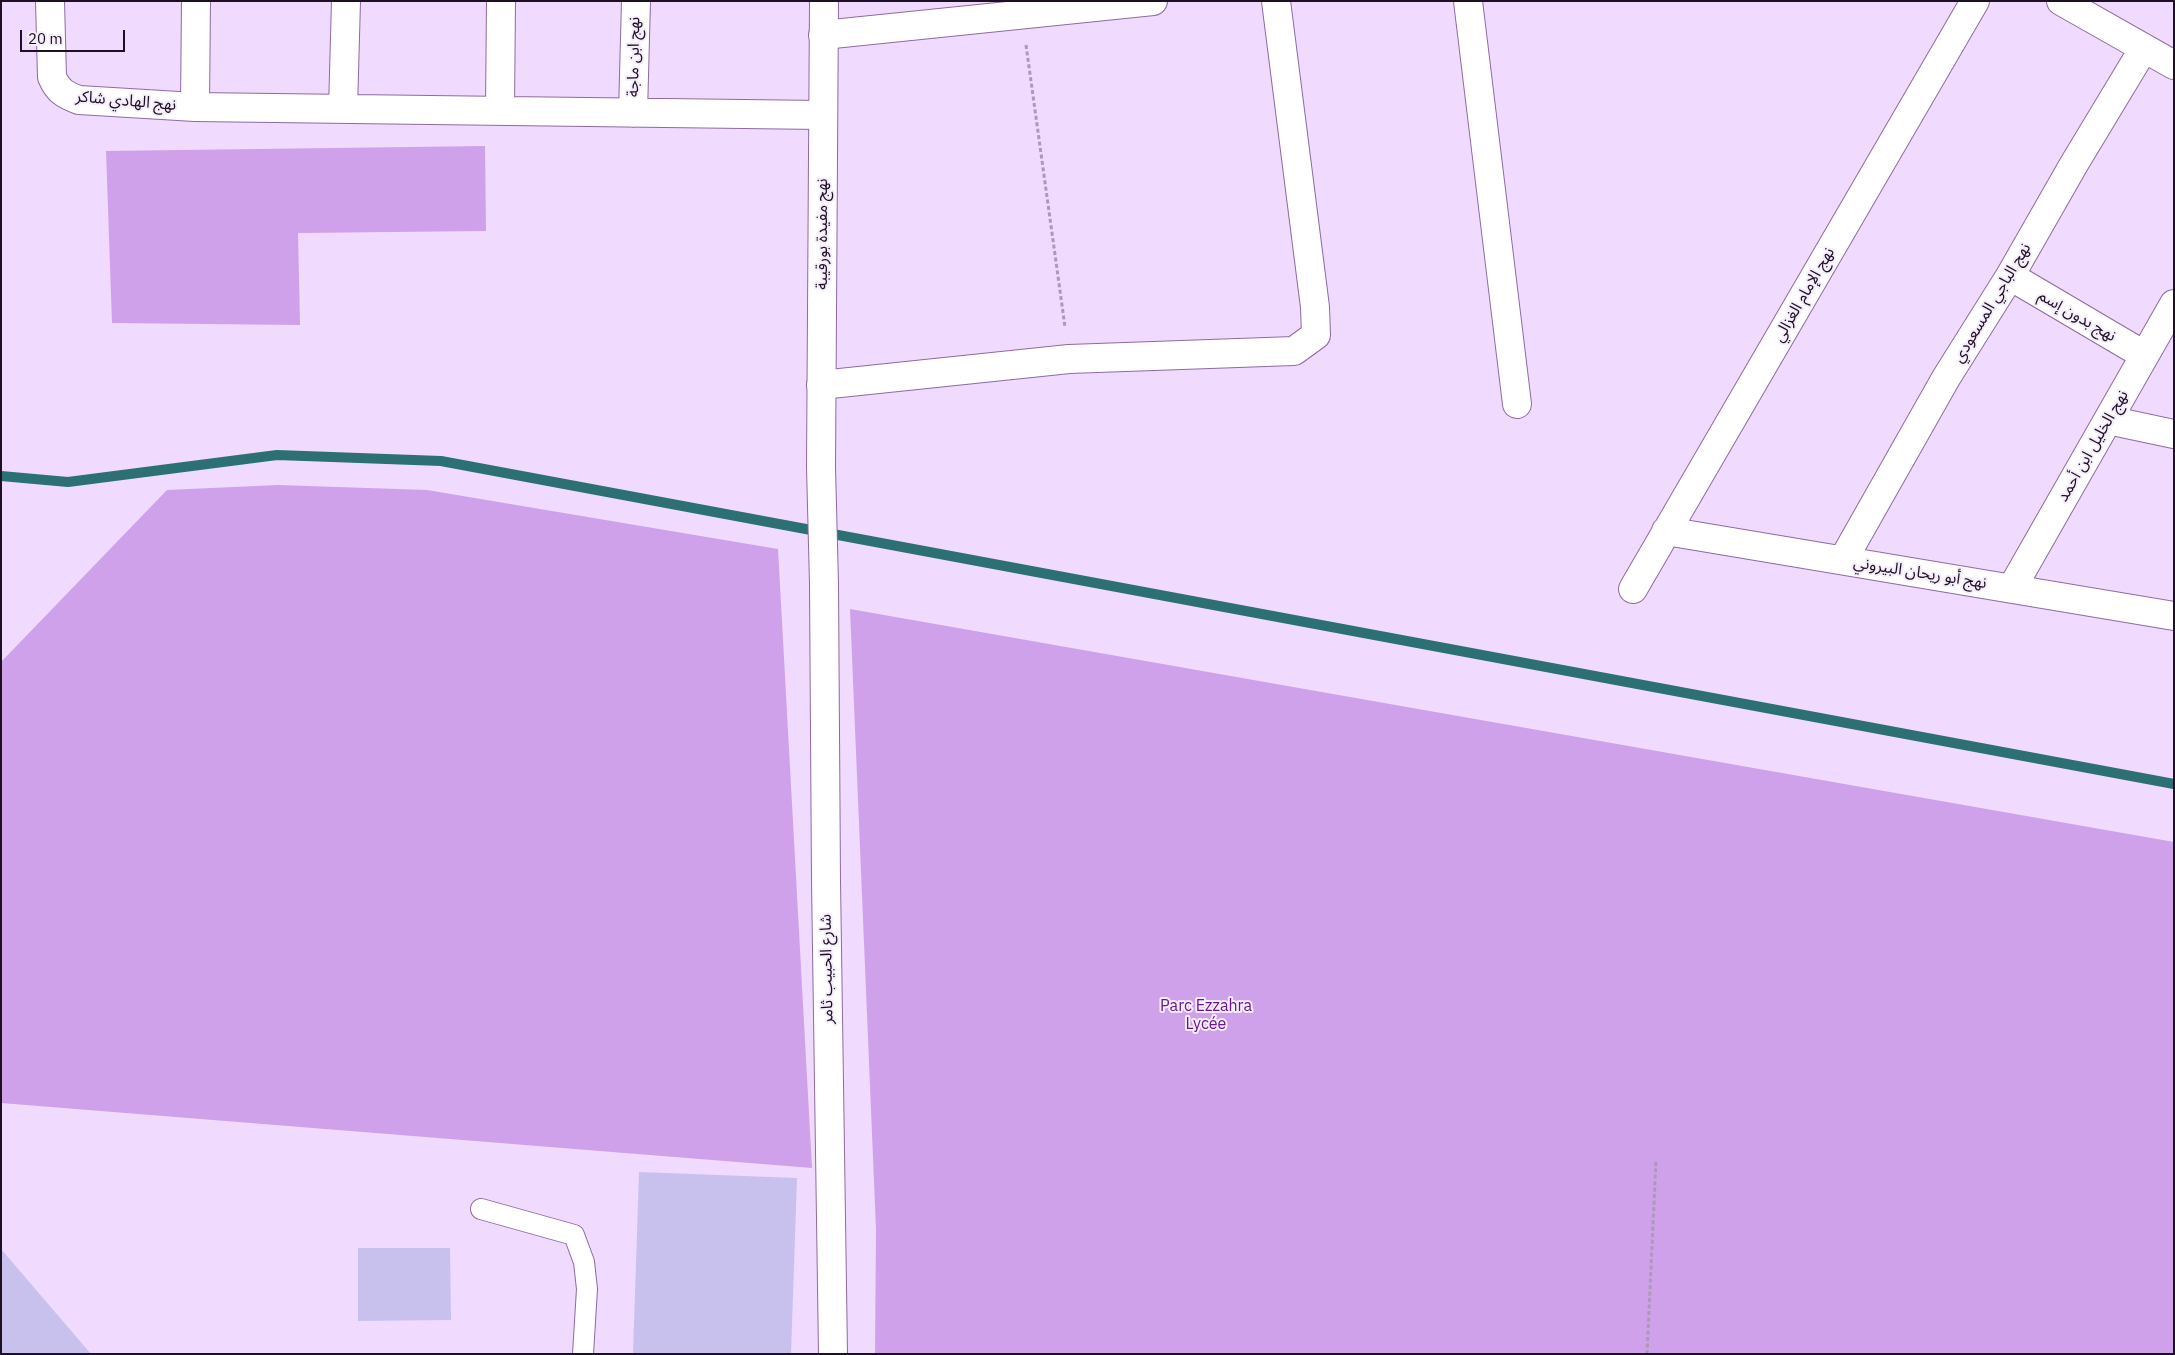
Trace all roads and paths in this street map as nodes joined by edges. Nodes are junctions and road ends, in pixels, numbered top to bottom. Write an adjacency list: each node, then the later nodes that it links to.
1 (50, 1): 16 (street, نهج الهادي شاكر)
2 (196, 1): 16 (street)
3 (346, 1): 17 (street)
4 (502, 1): 18 (street)
5 (636, 1): 19 (street, نهج ابن ماجة)
6 (824, 1): 13 (street, نهج مفيدة بورقيبة)
7 (1153, 1): 12 (street)
8 (1276, 1): 24 (street)
9 (1468, 1): 26 (street)
10 (1975, 1): 30 (street, نهج الإمام الغزالي)
11 (2061, 1): 14 (street)
12 (1022, 15): 13 (street); 24 (path)
13 (823, 35): 20 (street, نهج مفيدة بورقيبة)
14 (2144, 48): 15 (street); 21 (street, نهج الباجي المسعودي)
15 (2174, 65)
16 (195, 107): 17 (street, نهج الهادي شاكر)
17 (343, 109): 18 (street, نهج الهادي شاكر)
18 (500, 110): 19 (street, نهج الهادي شاكر)
19 (633, 113): 20 (street, نهج الهادي شاكر)
20 (822, 115): 25 (street, نهج مفيدة بورقيبة)
21 (2010, 276): 23 (street, نهج بدون إسم); 31 (street, نهج الباجي المسعودي)
22 (2174, 304): 23 (street, نهج الخليل ابن أحمد)
23 (2144, 355): 27 (street, نهج الخليل ابن أحمد)
24 (1069, 359): 25 (street)
25 (821, 385): 29 (street, نهج مفيدة بورقيبة)
26 (1516, 404)
27 (2108, 420): 28 (street); 32 (street, نهج الخليل ابن أحمد)
28 (2174, 434)
29 (821, 466): 38 (street, شارع الحبيب ثامر)
30 (1666, 531): 31 (street, نهج أبو ريحان البيروني); 33 (street, نهج الإمام الغزالي)
31 (1843, 560): 32 (street, نهج أبو ريحان البيروني)
32 (2012, 588): 34 (street, نهج أبو ريحان البيروني)
33 (1634, 589)
34 (2174, 616)
35 (1656, 1160): 39 (path)
36 (481, 1209): 37 (lane)
37 (583, 1354)
38 (833, 1354)
39 (1647, 1354)

